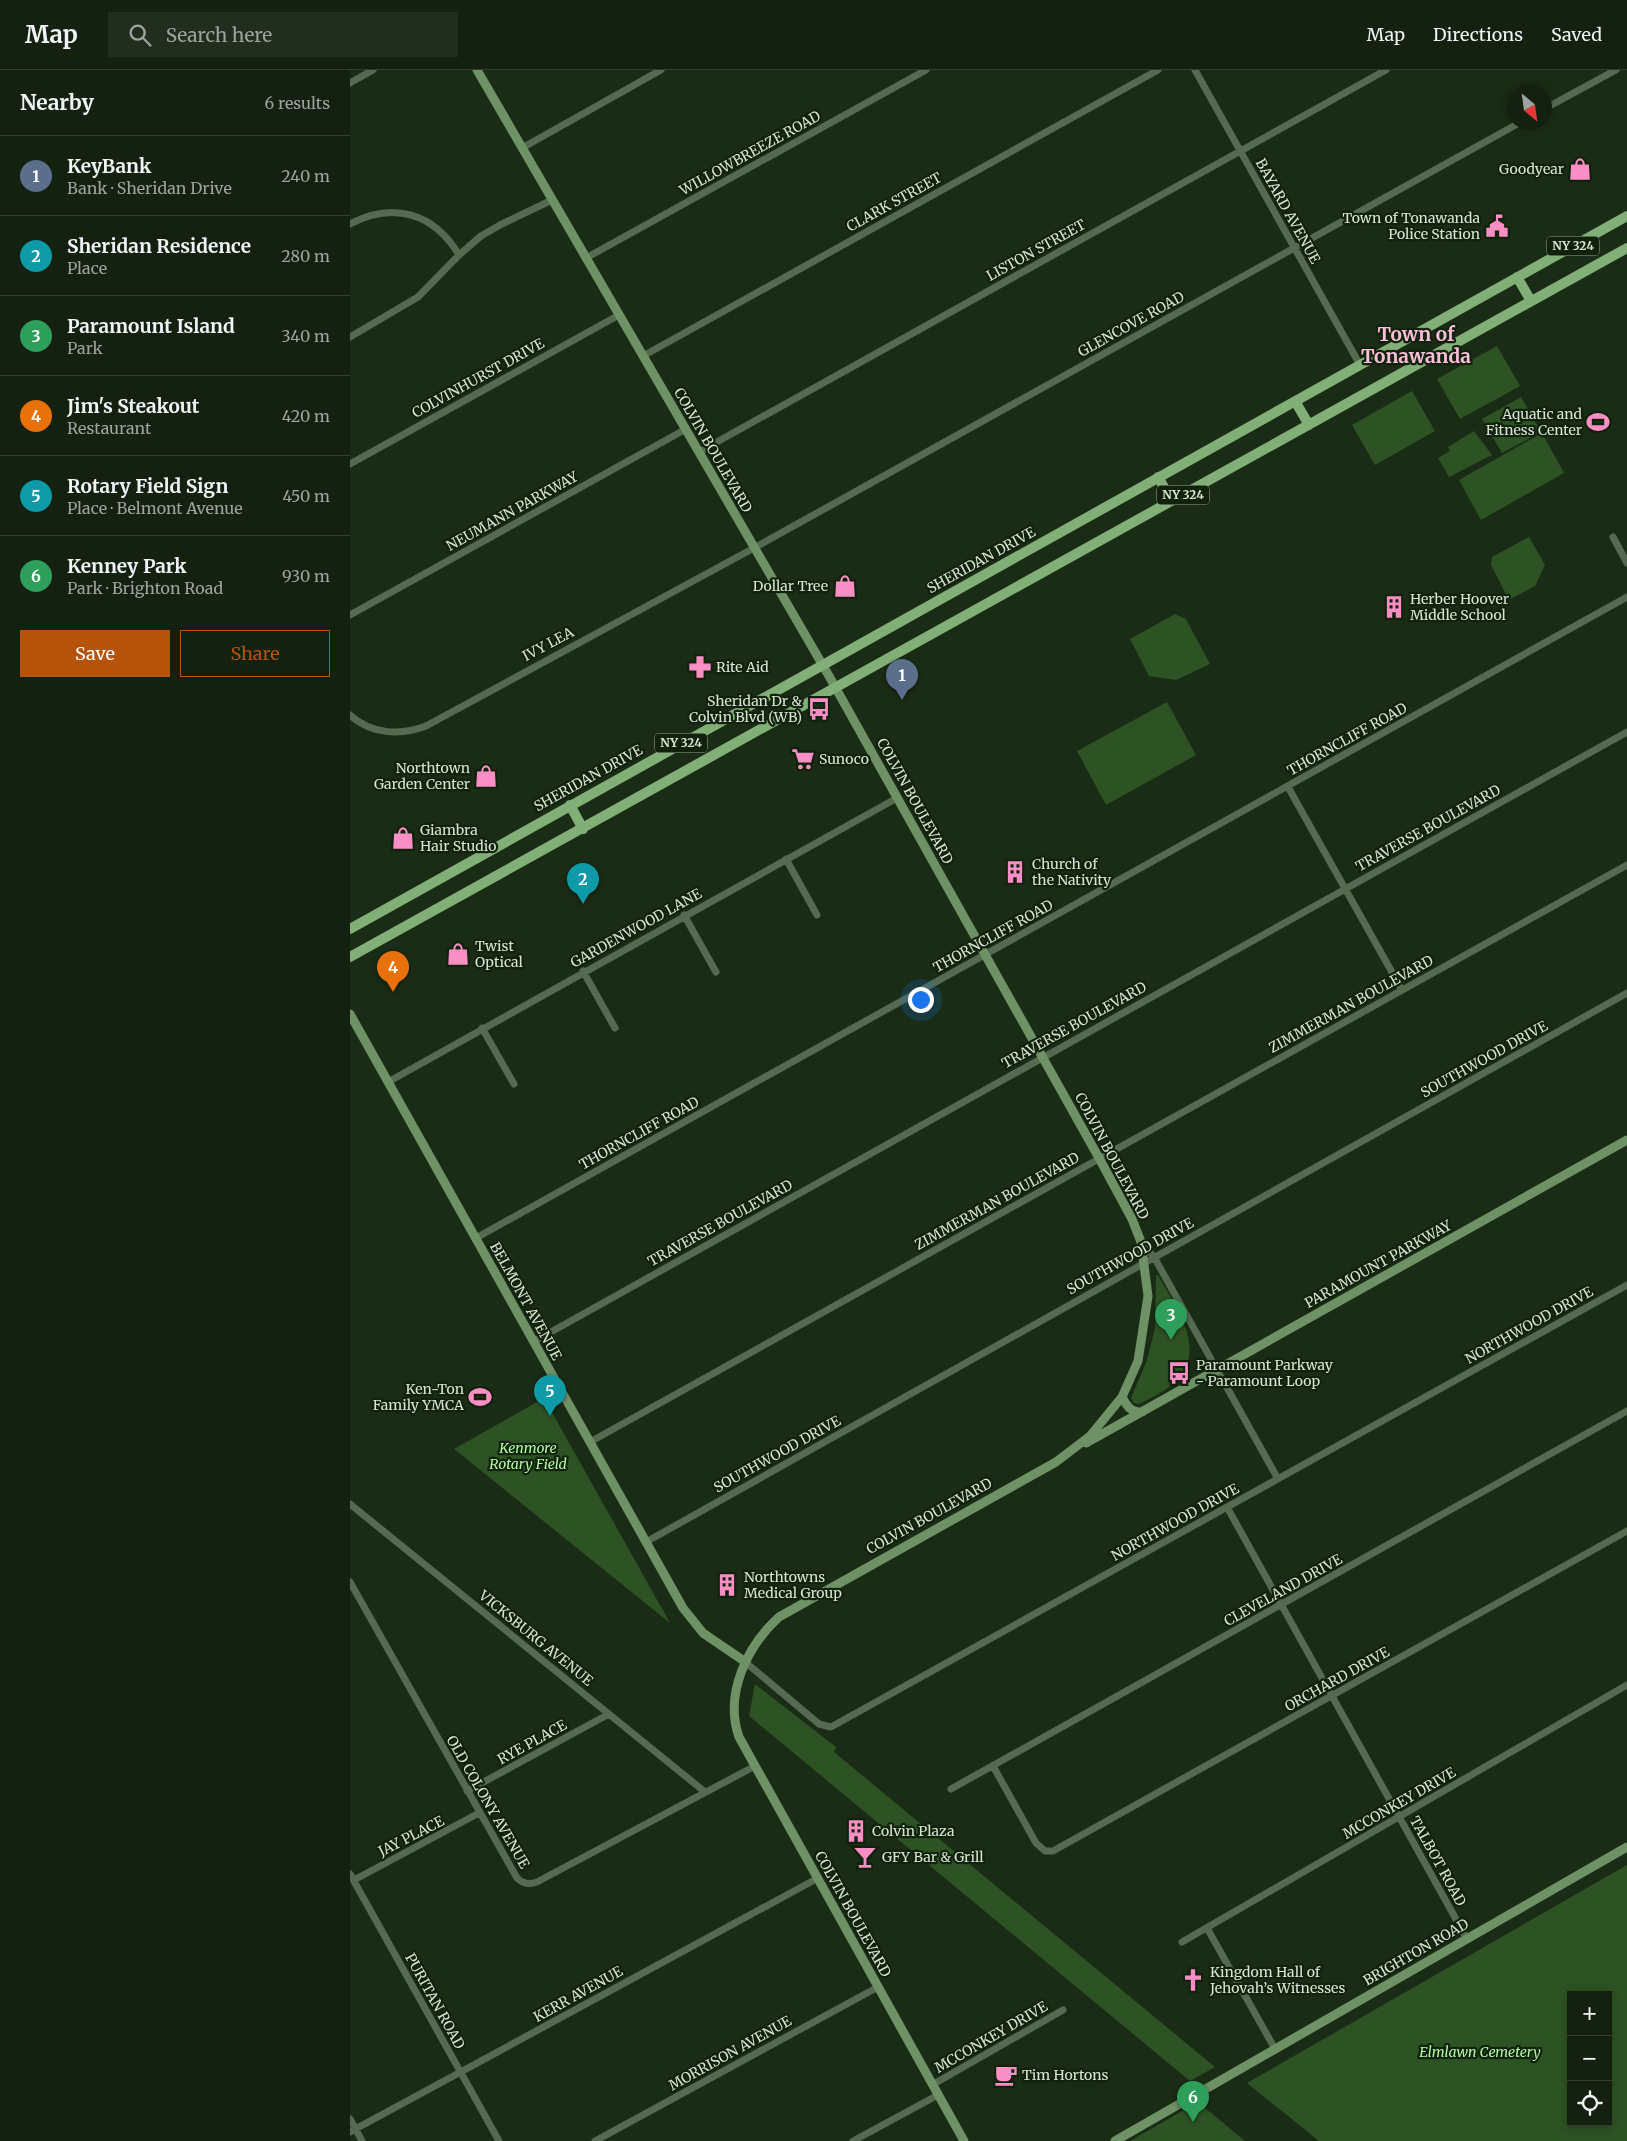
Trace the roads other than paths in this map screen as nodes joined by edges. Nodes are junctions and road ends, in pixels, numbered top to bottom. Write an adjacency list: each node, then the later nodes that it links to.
1 (373, 70): 9 (street)
2 (477, 70): 12 (street, COLVIN BOULEVARD)
3 (662, 70): 12 (street)
4 (926, 70): 20 (street, WILLOWBREEZE ROAD)
5 (1158, 70): 25 (street, CLARK STREET)
6 (1195, 70): 13 (street, BAYARD AVENUE)
7 (1386, 70): 13 (street, LISTON STREET)
8 (1616, 70): 10 (street)
9 (350, 83)
10 (1552, 106)
11 (1507, 130): 17 (street, GLENCOVE ROAD)
12 (522, 148): 14 (street, COLVIN BOULEVARD)
13 (1240, 151): 17 (street, BAYARD AVENUE); 30 (street, LISTON STREET)
14 (552, 200): 19 (street); 20 (street, COLVIN BOULEVARD)
15 (1627, 216): 21 (main road, SHERIDAN DRIVE / NY 324)
16 (350, 224): 19 (street)
17 (1294, 248): 26 (street, BAYARD AVENUE); 35 (street, GLENCOVE ROAD)
18 (1627, 248): 22 (main road, NY 324)
19 (458, 255): 24 (street)
20 (586, 258): 23 (street, COLVIN BOULEVARD)
21 (1517, 277): 22 (main road); 26 (main road, SHERIDAN DRIVE / NY 324)
22 (1531, 301): 28 (main road, NY 324)
23 (619, 315): 25 (street, COLVIN BOULEVARD); 31 (street, COLVINHURST DRIVE)
24 (350, 337)
25 (643, 356): 29 (street, COLVIN BOULEVARD)
26 (1360, 365): 27 (main road, SHERIDAN DRIVE / NY 324)
27 (1295, 401): 28 (main road); 32 (main road, SHERIDAN DRIVE / NY 324)
28 (1310, 425): 33 (main road, NY 324)
29 (686, 429): 30 (street, COLVIN BOULEVARD); 38 (street, NEUMANN PARKWAY)
30 (699, 452): 35 (street, COLVIN BOULEVARD)
31 (350, 464)
32 (1158, 477): 33 (main road); 39 (main road, SHERIDAN DRIVE / NY 324)
33 (1172, 502): 40 (main road, NY 324)
34 (1613, 537): 36 (street)
35 (754, 548): 39 (street, COLVIN BOULEVARD); 41 (street, IVY LEA)
36 (1627, 563)
37 (1627, 597): 43 (street, THORNCLIFF ROAD)
38 (350, 615)
39 (822, 664): 40 (street, COLVIN BOULEVARD); 45 (main road, SHERIDAN DRIVE / NY 324)
40 (836, 688): 44 (street, COLVIN BOULEVARD); 46 (main road, NY 324)
41 (350, 715)
42 (1627, 732): 49 (street, TRAVERSE BOULEVARD)
43 (1288, 786): 49 (street); 53 (street, THORNCLIFF ROAD)
44 (897, 798): 47 (street, GARDENWOOD LANE); 53 (street, COLVIN BOULEVARD)
45 (570, 804): 46 (main road); 52 (main road, SHERIDAN DRIVE / NY 324)
46 (583, 829): 54 (main road, NY 324)
47 (786, 859): 50 (street); 51 (street, GARDENWOOD LANE)
48 (1627, 865): 57 (street, ZIMMERMAN BOULEVARD)
49 (1345, 888): 57 (street); 62 (street, TRAVERSE BOULEVARD)
50 (817, 915)
51 (684, 916): 55 (street, GARDENWOOD LANE); 56 (street)
52 (350, 929)
53 (985, 954): 62 (street, COLVIN BOULEVARD); 67 (street, THORNCLIFF ROAD)
54 (350, 957)
55 (583, 971): 60 (street, GARDENWOOD LANE); 61 (street)
56 (716, 972)
57 (1402, 990): 66 (street, ZIMMERMAN BOULEVARD)
58 (1627, 993): 69 (street, SOUTHWOOD DRIVE)
59 (350, 1014): 63 (street, BELMONT AVENUE)
60 (482, 1028): 63 (street, GARDENWOOD LANE); 64 (street)
61 (615, 1028)
62 (1042, 1057): 66 (street, COLVIN BOULEVARD); 72 (street, TRAVERSE BOULEVARD)
63 (388, 1082): 67 (street, BELMONT AVENUE)
64 (514, 1084)
65 (1627, 1140): 73 (street, PARAMOUNT PARKWAY)
66 (1099, 1158): 68 (street, COLVIN BOULEVARD); 77 (street, ZIMMERMAN BOULEVARD)
67 (476, 1238): 72 (street, BELMONT AVENUE)
68 (1141, 1242): 69 (street); 70 (street, COLVIN BOULEVARD)
69 (1154, 1256): 70 (street, SOUTHWOOD DRIVE); 73 (street)
70 (1145, 1262): 74 (street, COLVIN BOULEVARD); 83 (street, SOUTHWOOD DRIVE)
71 (1627, 1285): 79 (street, NORTHWOOD DRIVE)
72 (534, 1342): 77 (street, BELMONT AVENUE)
73 (1217, 1369): 76 (street, PARAMOUNT PARKWAY); 79 (street)
74 (1122, 1397): 76 (street); 78 (street, COLVIN BOULEVARD)
75 (1627, 1411): 85 (street, CLEVELAND DRIVE)
76 (1142, 1412): 78 (street, PARAMOUNT PARKWAY)
77 (590, 1442): 83 (street, BELMONT AVENUE)
78 (1072, 1451): 86 (street, COLVIN BOULEVARD)
79 (1278, 1479): 81 (street, NORTHWOOD DRIVE)
80 (350, 1504): 89 (street, VICKSBURG AVENUE)
81 (1228, 1507): 85 (street, TALBOT ROAD); 86 (street, NORTHWOOD DRIVE)
82 (1627, 1531): 88 (street, ORCHARD DRIVE)
83 (646, 1542): 86 (street, BELMONT AVENUE)
84 (350, 1582): 93 (street, OLD COLONY AVENUE)
85 (1283, 1604): 88 (street, TALBOT ROAD); 91 (street, CLEVELAND DRIVE)
86 (744, 1662): 90 (street, COLVIN BOULEVARD)
87 (1627, 1685): 96 (street, MCCONKEY DRIVE)
88 (1332, 1696): 91 (street, ORCHARD DRIVE); 96 (street, TALBOT ROAD)
89 (609, 1714): 93 (street, RYE PLACE); 94 (street, VICKSBURG AVENUE)
90 (755, 1766): 94 (street, OLD COLONY AVENUE); 99 (street, COLVIN BOULEVARD)
91 (993, 1766): 92 (street, CLEVELAND DRIVE)
92 (950, 1789)
93 (467, 1792): 95 (street, OLD COLONY AVENUE)
94 (705, 1792): 95 (street, OLD COLONY AVENUE)
95 (480, 1813): 98 (street, JAY PLACE)
96 (1399, 1817): 100 (street, MCCONKEY DRIVE); 101 (street, TALBOT ROAD)
97 (1627, 1847): 101 (street, BRIGHTON ROAD)
98 (352, 1877): 106 (street, PURITAN ROAD)
99 (818, 1878): 103 (street, COLVIN BOULEVARD); 106 (street, KERR AVENUE)
100 (1207, 1928): 102 (street, MCCONKEY DRIVE); 105 (street)
101 (1466, 1939): 105 (street, BRIGHTON ROAD)
102 (1182, 1942)
103 (878, 1987): 107 (street, COLVIN BOULEVARD); 113 (street, MORRISON AVENUE)
104 (1063, 2010): 107 (street, MCCONKEY DRIVE)
105 (1275, 2050): 116 (street, BRIGHTON ROAD)
106 (461, 2072): 110 (street, KERR AVENUE); 112 (street, PURITAN ROAD)
107 (932, 2085): 108 (street, COLVIN BOULEVARD)
108 (938, 2095): 114 (street); 115 (street, COLVIN BOULEVARD)
109 (350, 2119): 110 (street)
110 (353, 2130): 111 (street)
111 (362, 2141)
112 (499, 2141)
113 (595, 2141)
114 (853, 2141)
115 (964, 2141)
116 (1115, 2141)

